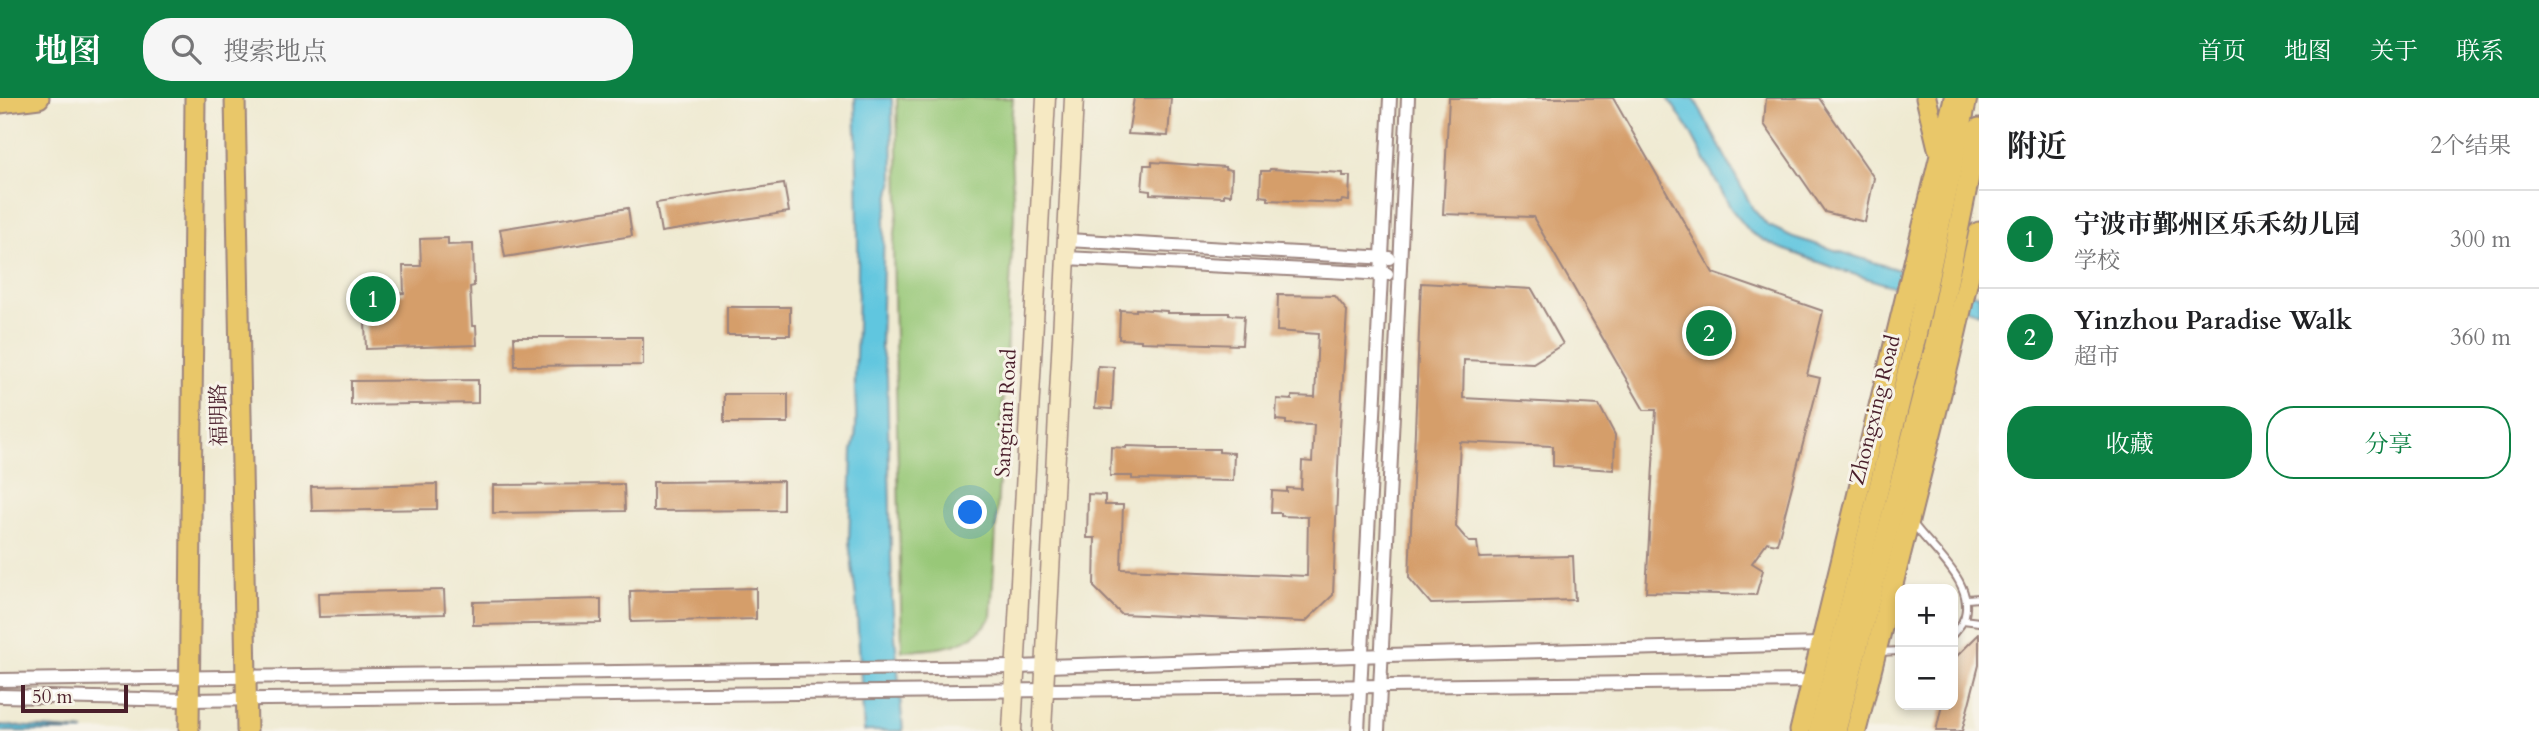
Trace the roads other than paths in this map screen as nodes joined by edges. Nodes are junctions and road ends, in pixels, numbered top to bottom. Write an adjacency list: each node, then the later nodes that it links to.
1 (39, 98): 11 (main road)
2 (195, 98): 37 (main road, 福明路)
3 (235, 98): 36 (main road, 福明路)
4 (1046, 98): 34 (main road, Sangtian Road)
5 (1074, 98): 16 (main road)
6 (1390, 98): 17 (street)
7 (1408, 98): 18 (street)
8 (1926, 98): 13 (main road)
9 (1954, 98): 13 (main road, Zhongxing Road)
10 (1967, 98): 14 (main road, Zhongxing Road)
11 (0, 103)
12 (1979, 128): 14 (main road, Zhongxing Road)
13 (1939, 154): 14 (main road, Zhongxing Road)
14 (1940, 226): 21 (main road, Zhongxing Road); 22 (main road, Zhongxing Road)
15 (1978, 236): 22 (main road, Zhongxing Road)
16 (1066, 249): 17 (street); 19 (street); 35 (main road)
17 (1382, 258): 18 (street); 19 (street)
18 (1400, 258): 20 (street)
19 (1381, 274): 20 (street); 33 (street)
20 (1399, 275): 32 (street)
21 (1906, 337): 29 (main road); 54 (main road, Zhongxing Road)
22 (1943, 352): 23 (main road); 55 (main road, Zhongxing Road)
23 (1909, 517): 24 (lane); 31 (main road)
24 (1967, 598): 25 (lane); 26 (lane)
25 (1979, 598)
26 (1963, 620): 27 (lane); 28 (lane)
27 (1979, 622)
28 (1958, 627)
29 (1821, 644): 32 (street); 39 (main road)
30 (1895, 651): 31 (lane)
31 (1875, 652): 56 (main road)
32 (1381, 655): 33 (street); 41 (street)
33 (1362, 656): 35 (street); 40 (street)
34 (1015, 667): 35 (street); 36 (street); 42 (main road, Sangtian Road)
35 (1045, 667): 43 (main road)
36 (247, 677): 37 (street); 45 (main road, 福明路)
37 (189, 679): 38 (street); 46 (main road, 福明路)
38 (0, 680)
39 (1812, 681): 41 (street); 53 (main road)
40 (1360, 686): 41 (street); 43 (street); 51 (street)
41 (1380, 686): 52 (street)
42 (1014, 691): 43 (street); 45 (street); 49 (main road, Sangtian Road)
43 (1044, 691): 50 (main road)
44 (0, 696): 46 (street)
45 (247, 700): 46 (street); 48 (main road, 福明路)
46 (189, 701): 47 (main road, 福明路)
47 (189, 731)
48 (247, 731)
49 (1012, 731)
50 (1042, 731)
51 (1358, 731)
52 (1378, 731)
53 (1800, 731)
54 (1819, 731)
55 (1836, 731)
56 (1856, 731)

